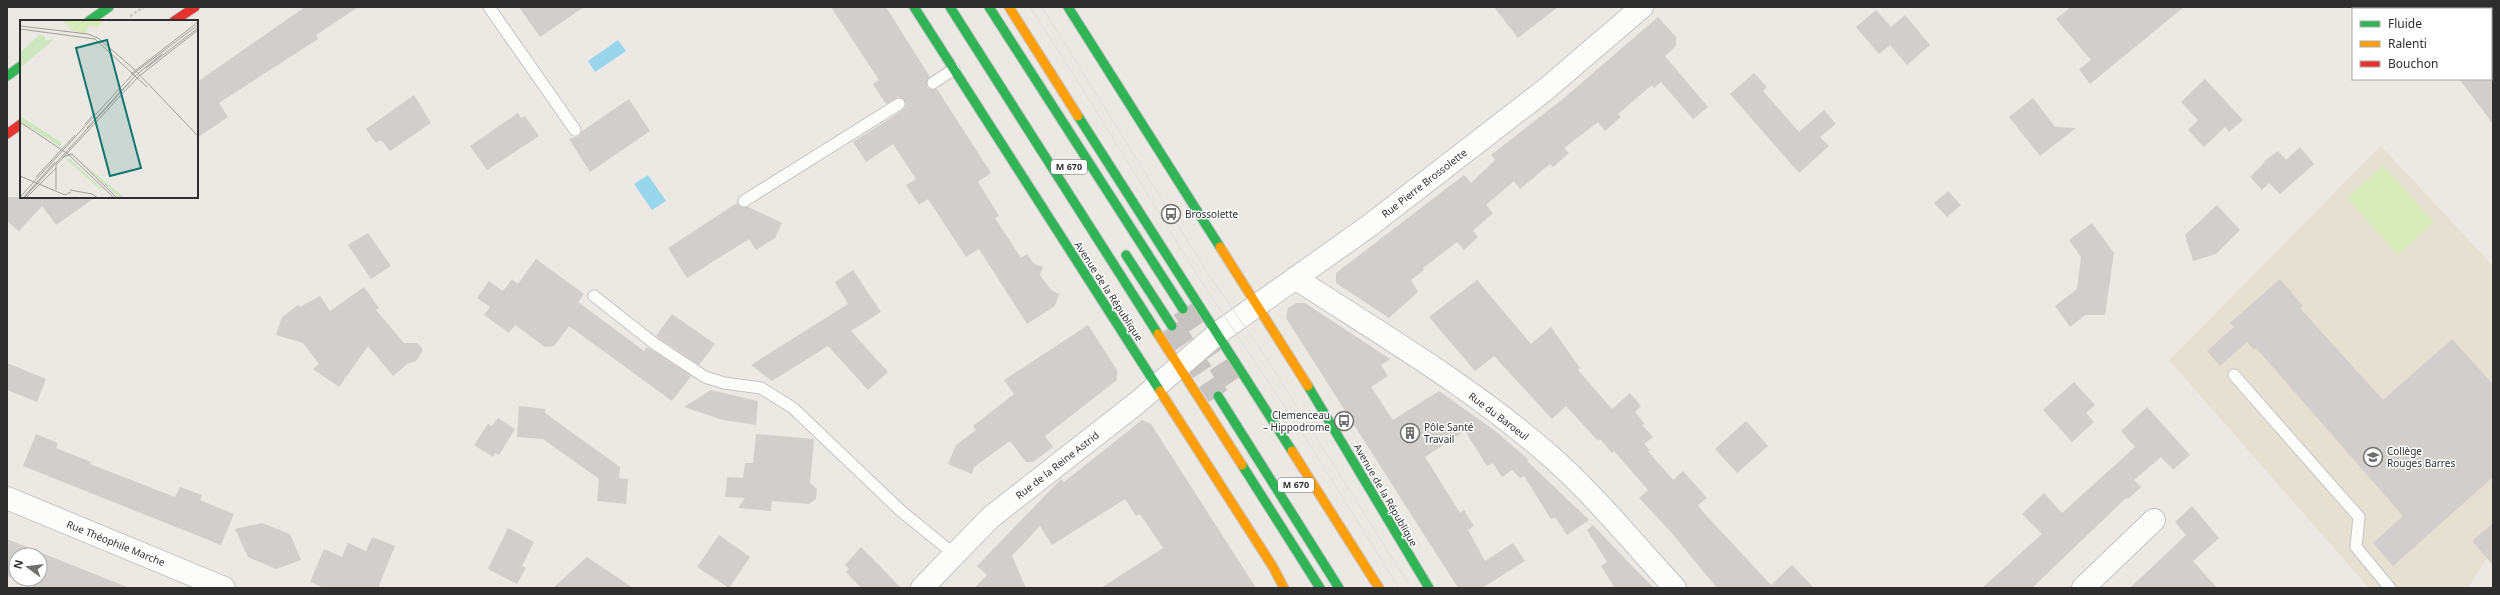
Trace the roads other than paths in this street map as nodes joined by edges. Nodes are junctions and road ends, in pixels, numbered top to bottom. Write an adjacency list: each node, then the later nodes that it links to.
1 (109, 7): 10 (main road)
2 (195, 7): 11 (main road)
3 (489, 7): 18 (lane)
4 (914, 7): 13 (main road, Avenue de la République)
5 (950, 7): 29 (main road)
6 (990, 7): 25 (main road, M 670)
7 (1009, 7): 27 (main road)
8 (1068, 7): 24 (main road, Avenue de la République)
9 (1642, 7): 22 (street, Rue Pierre Brossolette)
10 (90, 20)
11 (176, 20)
12 (20, 67): 14 (main road)
13 (954, 69): 15 (lane); 31 (main road, Avenue de la République)
14 (7, 76)
15 (933, 83)
16 (899, 104): 20 (lane)
17 (20, 125): 19 (main road)
18 (574, 130)
19 (7, 134)
20 (744, 201)
21 (1121, 248): 26 (main road)
22 (1295, 278): 24 (street, Rue Pierre Brossolette); 43 (street, Rue du Baroeul)
23 (594, 296): 35 (lane)
24 (1255, 306): 27 (street, Rue Pierre Brossolette); 42 (main road, Avenue de la République)
25 (1183, 309)
26 (1172, 326)
27 (1218, 333): 28 (street, Rue Pierre Brossolette); 41 (main road)
28 (1198, 350): 29 (street, Rue de la Reine Astrid)
29 (1178, 366): 31 (street, Rue de la Reine Astrid); 39 (main road)
30 (2234, 374): 45 (lane)
31 (1156, 386): 35 (street, Rue de la Reine Astrid); 38 (main road, Avenue de la République)
32 (1218, 396): 40 (main road, M 670)
33 (7, 498): 36 (street, Rue Théophile Marche)
34 (2154, 520): 44 (street)
35 (954, 554): 37 (street, Rue de la Reine Astrid)
36 (224, 588)
37 (922, 588)
38 (1284, 588)
39 (1320, 588)
40 (1339, 588)
41 (1379, 588)
42 (1429, 588)
43 (1675, 588)
44 (2083, 588)
45 (2390, 588)

